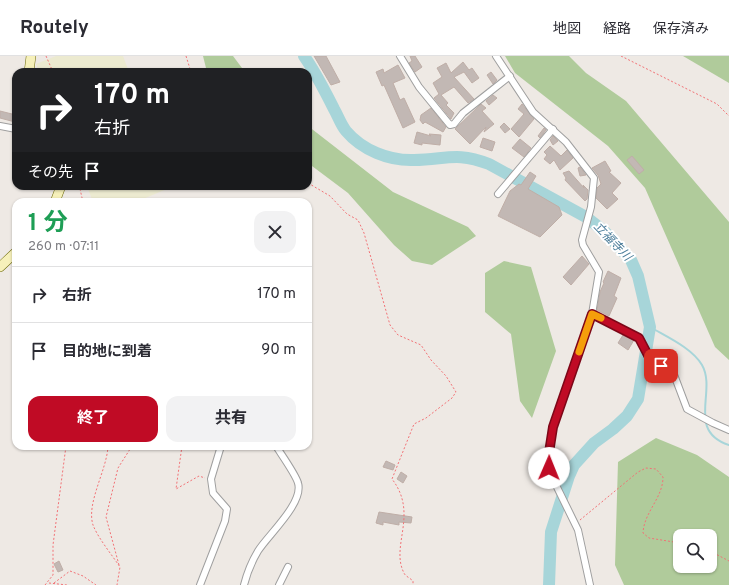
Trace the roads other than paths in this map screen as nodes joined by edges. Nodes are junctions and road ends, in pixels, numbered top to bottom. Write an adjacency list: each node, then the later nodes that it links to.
1 (31, 56): 4 (main road)
2 (400, 56): 5 (street)
3 (496, 56): 5 (street)
4 (30, 68)
5 (510, 76): 8 (street)
6 (0, 126): 7 (street)
7 (12, 128)
8 (554, 129): 9 (street); 12 (street)
9 (498, 194)
10 (12, 256): 11 (main road)
11 (0, 267)
12 (592, 314): 13 (street); 20 (street)
13 (729, 430)
14 (220, 450): 17 (street)
15 (278, 450): 18 (street)
16 (288, 567): 19 (street)
17 (200, 585)
18 (244, 585)
19 (279, 585)
20 (590, 585)

